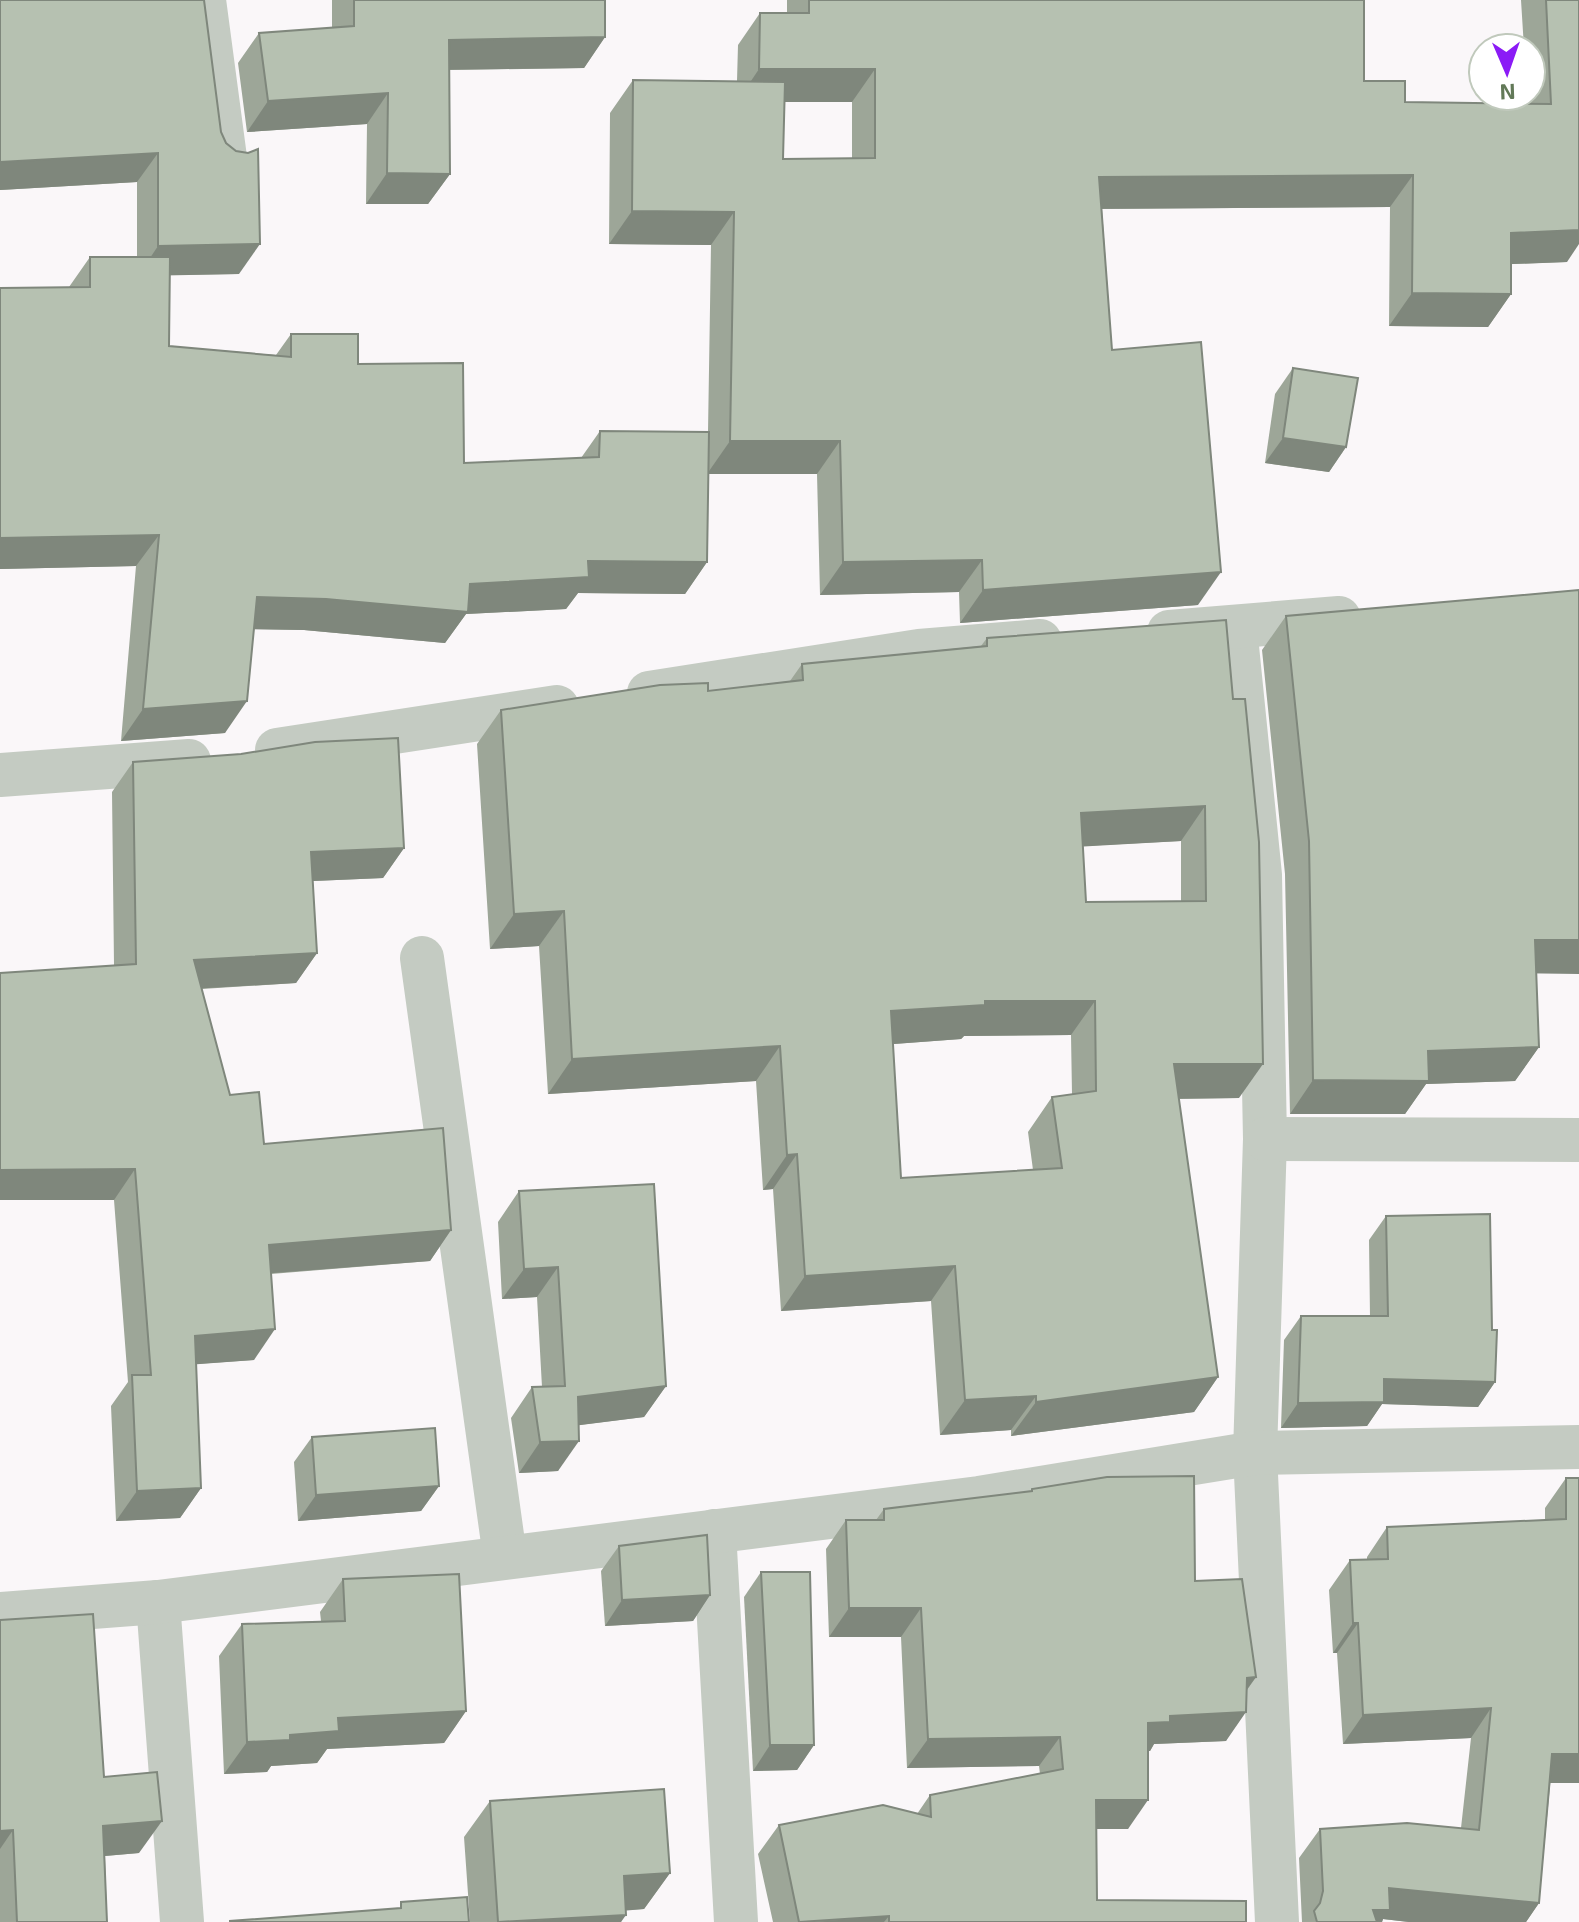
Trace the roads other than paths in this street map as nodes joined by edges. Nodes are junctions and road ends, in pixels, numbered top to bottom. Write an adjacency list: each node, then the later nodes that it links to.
1 (204, 0): 2 (street)
2 (225, 158)
3 (1376, 615): 4 (street)
4 (1235, 627): 5 (street); 9 (street)
5 (1134, 634)
6 (1076, 638): 7 (street)
7 (0, 775)
8 (422, 958): 14 (street)
9 (1265, 1139): 10 (street); 12 (street)
10 (1579, 1140)
11 (1579, 1447): 12 (street)
12 (1255, 1453): 13 (street); 19 (street)
13 (714, 1531): 14 (street); 18 (street)
14 (505, 1557): 15 (street)
15 (158, 1602): 16 (street); 17 (street)
16 (0, 1614)
17 (182, 1922)
18 (736, 1922)
19 (1277, 1922)

